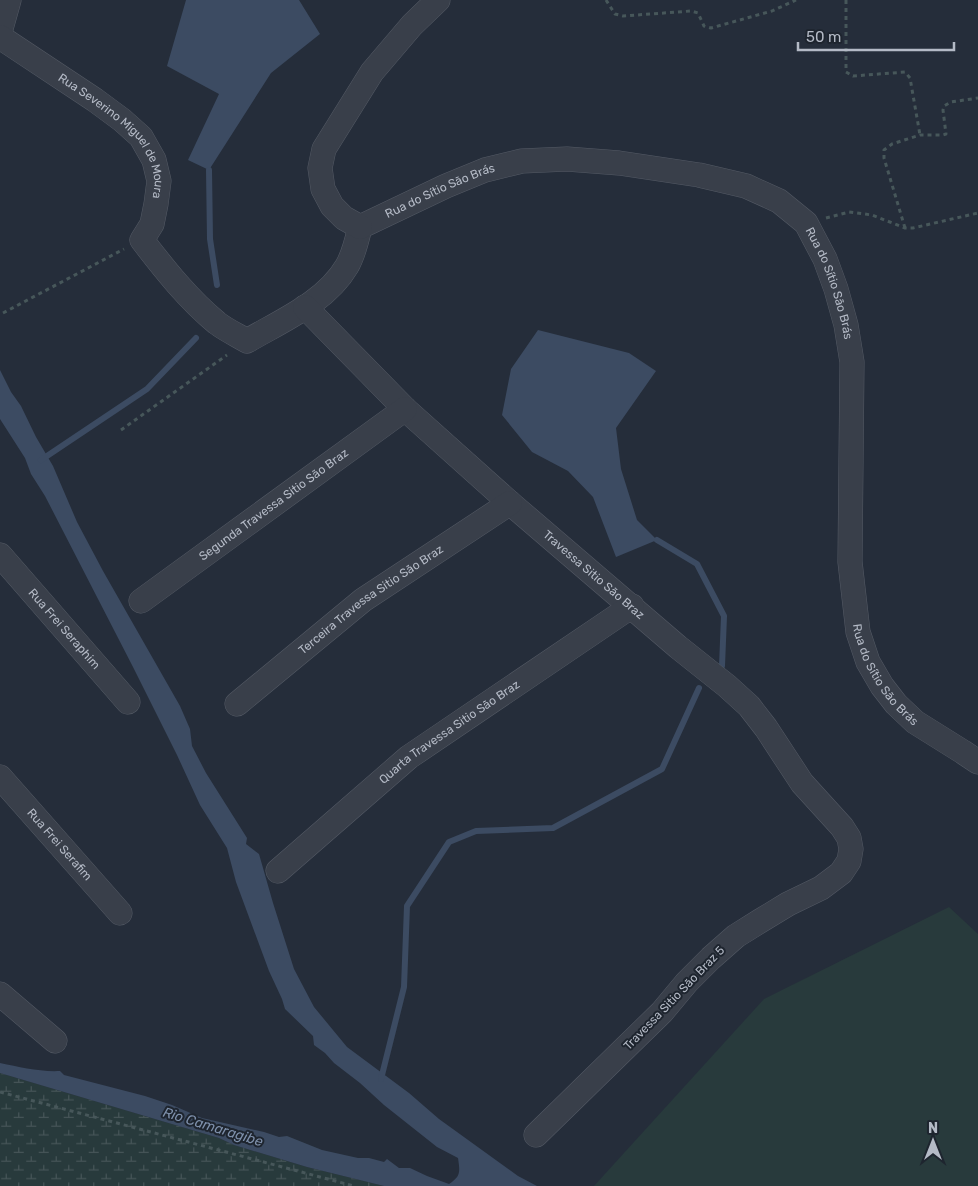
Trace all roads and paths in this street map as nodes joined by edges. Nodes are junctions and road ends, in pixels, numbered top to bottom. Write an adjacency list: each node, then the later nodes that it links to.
1 (9, 0): 6 (street)
2 (438, 0): 12 (street)
3 (606, 0): 4 (path)
4 (796, 0)
5 (846, 0): 9 (path)
6 (0, 32)
7 (0, 37): 14 (street, Rua Severino Miguel de Moura)
8 (978, 98): 9 (path)
9 (920, 135): 13 (path)
10 (978, 213): 13 (path)
11 (806, 224): 12 (street, Rua do Sítio São Brás); 13 (path); 26 (street, Rua do Sítio São Brás)
12 (360, 227): 15 (street)
13 (904, 228)
14 (142, 240): 16 (path); 17 (street)
15 (305, 307): 17 (street); 18 (street, Travessa Sitio São Braz)
16 (3, 313)
17 (247, 342): 19 (path)
18 (405, 410): 20 (street, Travessa Sitio São Braz); 22 (street, Segunda Travessa Sitio São Braz)
19 (121, 430)
20 (510, 503): 23 (street, Travessa Sitio São Braz); 25 (street, Terceira Travessa Sitio São Braz)
21 (0, 555): 24 (street, Rua Frei Seraphim)
22 (141, 601)
23 (632, 606): 28 (street, Travessa Sitio São Braz); 29 (street, Quarta Travessa Sitio São Braz)
24 (128, 702)
25 (237, 704)
26 (978, 762)
27 (0, 777): 30 (street, Rua Frei Serafim)
28 (848, 861): 34 (street, Travessa Sitio São Braz 5)
29 (278, 871)
30 (120, 912)
31 (0, 994): 32 (street)
32 (55, 1041)
33 (0, 1092): 35 (path)
34 (536, 1135)
35 (354, 1186)

